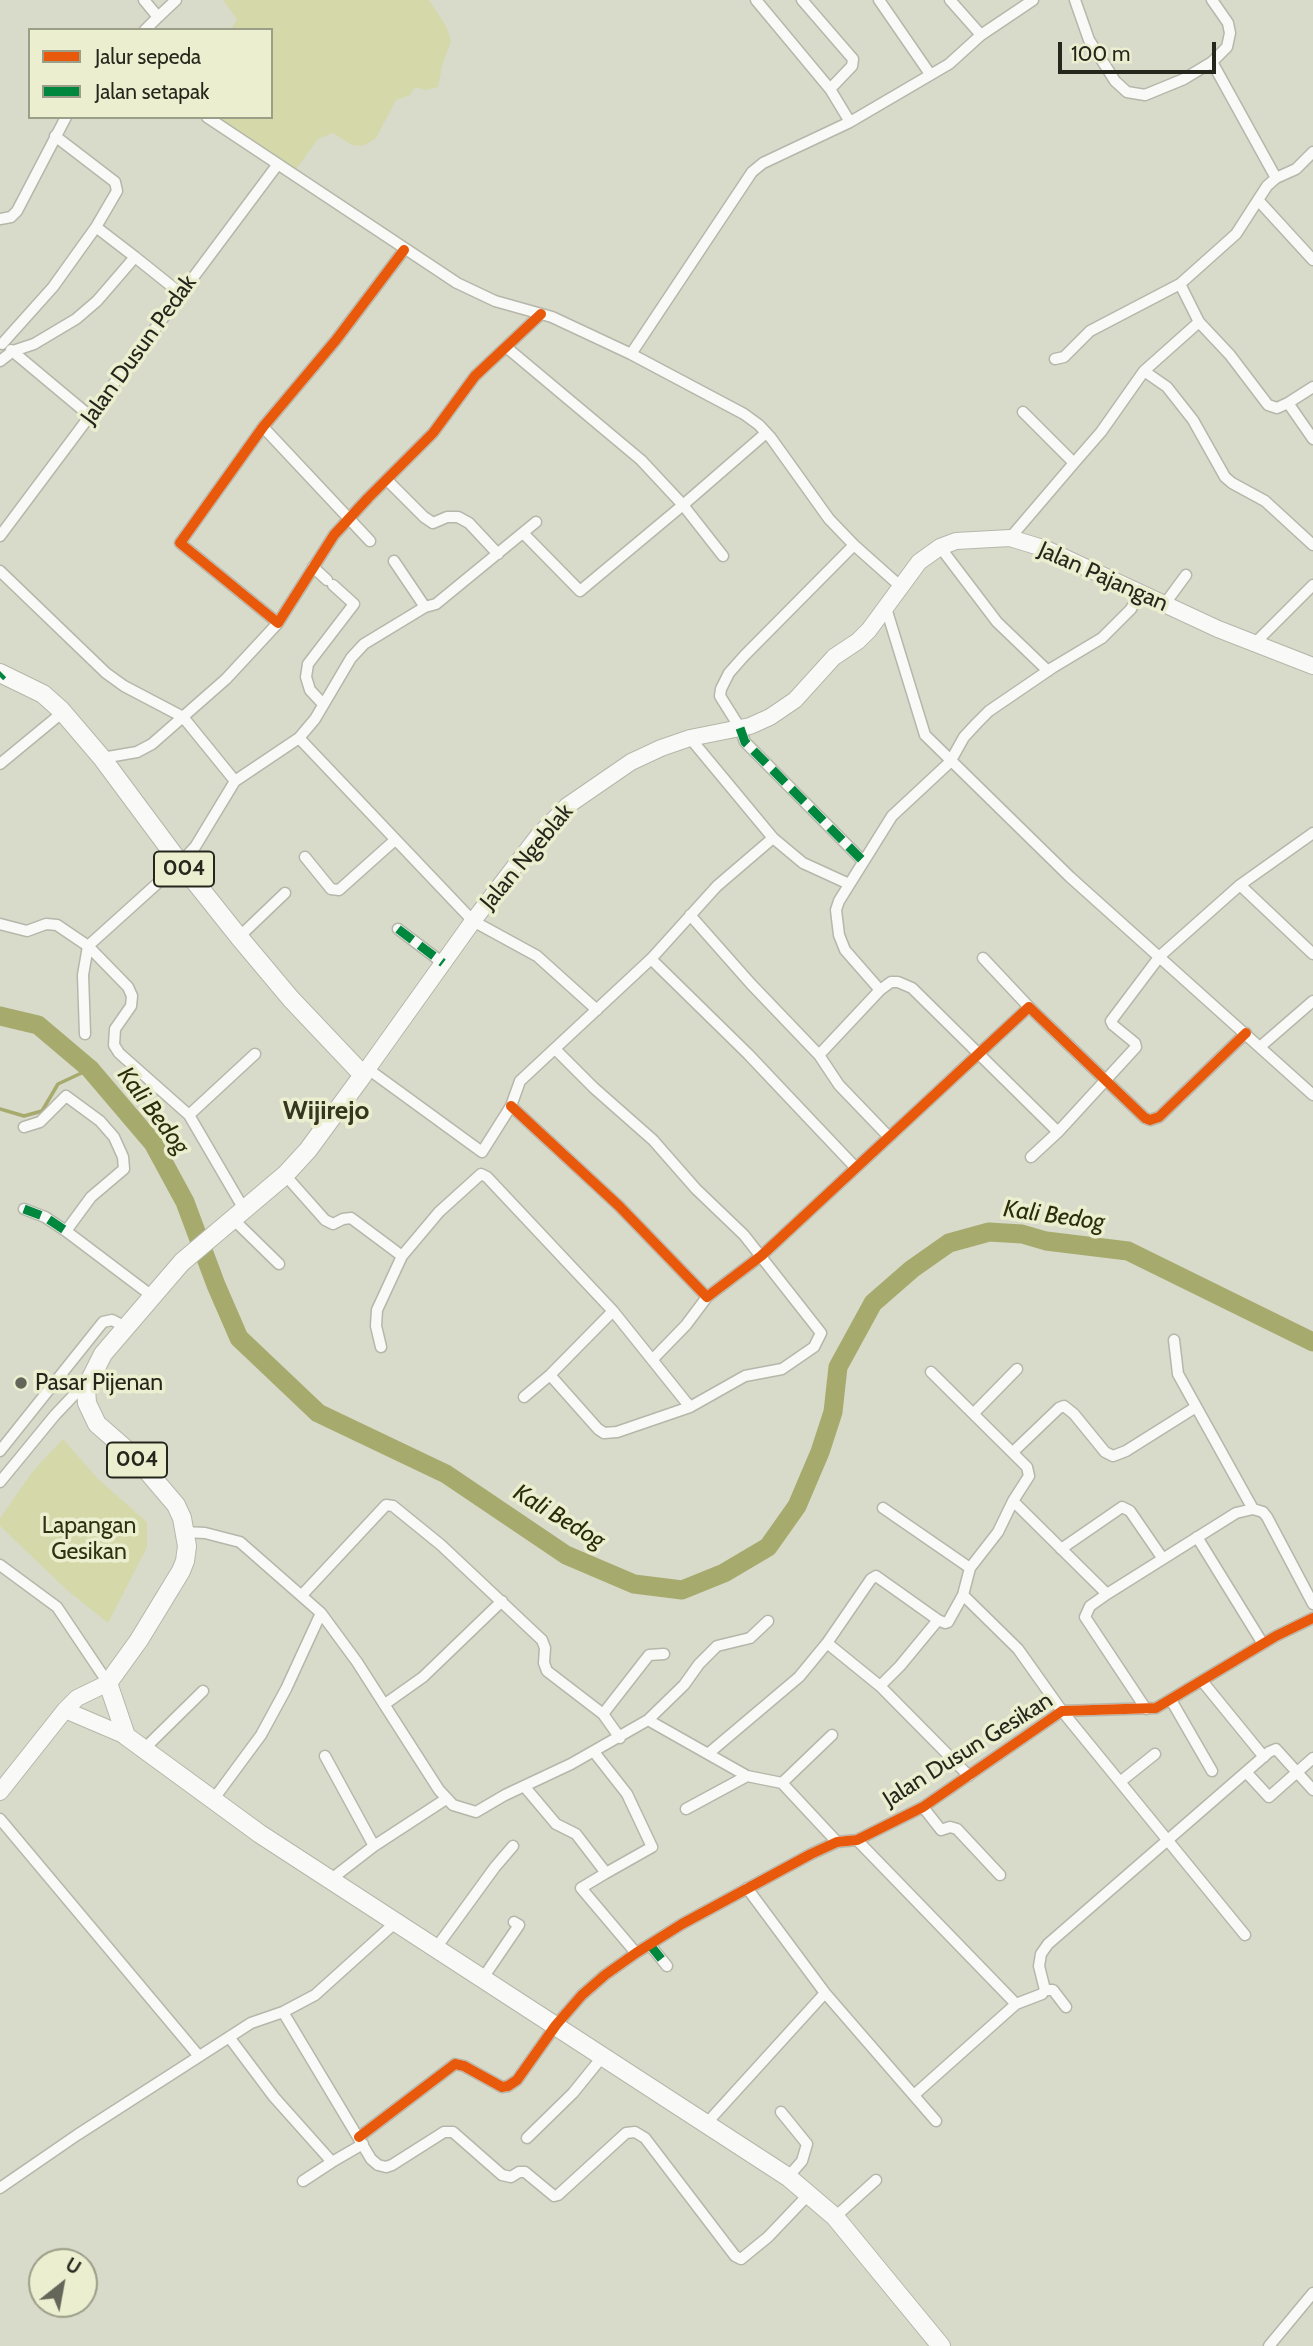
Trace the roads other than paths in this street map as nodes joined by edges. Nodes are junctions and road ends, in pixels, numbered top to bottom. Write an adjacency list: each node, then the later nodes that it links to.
1 (144, 0): 10 (street)
2 (176, 0): 10 (street)
3 (756, 0): 15 (street)
4 (802, 0): 15 (street)
5 (879, 0): 14 (street)
6 (950, 0): 12 (street)
7 (1033, 0): 12 (street)
8 (1074, 0): 13 (street)
9 (1212, 0): 13 (street)
10 (158, 18): 11 (street)
11 (147, 28)
12 (981, 35): 14 (street)
13 (1212, 62): 22 (street)
14 (930, 74): 18 (street)
15 (830, 89): 18 (street)
16 (65, 119): 19 (street)
17 (210, 119): 21 (street)
18 (850, 122): 36 (street)
19 (55, 136): 24 (street); 25 (street)
20 (1313, 152): 22 (street)
21 (278, 164): 26 (street); 30 (street, Jalan Dusun Pedak)
22 (1276, 178): 23 (street)
23 (1258, 200): 28 (street); 29 (street)
24 (0, 219)
25 (96, 228): 27 (street); 33 (street)
26 (404, 250): 31 (street); 44 (street)
27 (135, 257): 30 (street); 35 (street)
28 (1313, 260)
29 (1180, 284): 32 (street); 37 (street)
30 (180, 293): 43 (street, Jalan Dusun Pedak)
31 (541, 314): 34 (street); 36 (street)
32 (1199, 322): 39 (street); 41 (street)
33 (1, 343): 35 (street)
34 (506, 347): 48 (street); 49 (street)
35 (13, 351): 38 (street); 43 (street)
36 (631, 354): 45 (street)
37 (1055, 359)
38 (0, 361)
39 (1144, 371): 47 (street); 57 (street)
40 (1313, 387): 41 (street)
41 (1288, 403): 46 (street)
42 (1023, 412): 47 (street)
43 (90, 416): 53 (street, Jalan Dusun Pedak)
44 (263, 426): 50 (street); 71 (street)
45 (766, 433): 49 (street); 56 (street)
46 (1313, 439)
47 (1074, 463): 54 (street)
48 (387, 480): 50 (street); 59 (street)
49 (683, 505): 52 (street); 60 (street)
50 (349, 518): 55 (street); 62 (street)
51 (536, 522): 52 (street)
52 (523, 533): 59 (street)
53 (0, 536)
54 (1010, 538): 58 (main road, Jalan Pajangan); 67 (main road, Jalan Pajangan)
55 (370, 541)
56 (854, 545): 66 (street); 79 (street)
57 (1313, 545)
58 (940, 547): 66 (main road, Jalan Pajangan); 74 (street)
59 (498, 554): 69 (street)
60 (723, 556)
61 (394, 561): 69 (street)
62 (313, 567): 71 (street); 76 (street)
63 (0, 571): 78 (street)
64 (1186, 575): 68 (street)
65 (1313, 584): 72 (street)
66 (900, 586): 70 (main road, Jalan Ngeblak)
67 (1139, 593): 68 (main road, Jalan Pajangan); 74 (street)
68 (1164, 605): 72 (main road, Jalan Pajangan)
69 (425, 607): 76 (street)
70 (886, 608): 79 (main road, Jalan Ngeblak); 83 (street)
71 (278, 622): 78 (street)
72 (1255, 643): 73 (main road, Jalan Pajangan)
73 (1313, 666)
74 (1048, 671): 83 (street)
75 (1, 674): 77 (main road, 004)
76 (323, 704): 80 (street)
77 (63, 712): 82 (main road, 004); 84 (street)
78 (183, 717): 82 (street); 85 (street)
79 (740, 728): 81 (main road, Jalan Ngeblak); 90 (street)
80 (299, 738): 85 (street); 88 (street)
81 (690, 738): 87 (street); 96 (main road, Jalan Ngeblak)
82 (102, 758): 91 (main road, 004)
83 (950, 762): 90 (street); 102 (street)
84 (0, 764)
85 (235, 781): 91 (street)
86 (1313, 833): 93 (street)
87 (773, 838): 92 (street); 95 (street)
88 (395, 840): 89 (street); 96 (street)
89 (305, 858)
90 (863, 861): 92 (street)
91 (180, 863): 99 (main road, 004); 100 (street)
92 (849, 884): 106 (street)
93 (1240, 885): 101 (street); 102 (street)
94 (285, 893): 99 (street)
95 (691, 915): 104 (street); 115 (street)
96 (473, 921): 105 (main road, Jalan Ngeblak); 109 (street)
97 (0, 924): 100 (street)
98 (398, 929): 105 (street)
99 (239, 937): 117 (main road, 004)
100 (88, 946): 111 (street); 121 (street)
101 (1313, 954)
102 (1160, 956): 110 (street); 118 (street)
103 (983, 958): 108 (street)
104 (651, 959): 109 (street); 127 (street)
105 (443, 962): 117 (main road, Jalan Ngeblak)
106 (880, 990): 115 (street); 116 (street)
107 (1313, 1001): 112 (street)
108 (1029, 1007): 116 (street); 118 (street)
109 (597, 1010): 113 (street)
110 (1246, 1033): 112 (street); 118 (street)
111 (85, 1034)
112 (1261, 1046): 119 (street)
113 (555, 1049): 120 (street); 134 (street)
114 (255, 1054): 121 (street)
115 (819, 1055): 124 (street)
116 (978, 1055): 123 (street); 124 (street)
117 (365, 1072): 125 (street); 129 (main road, Jalan Ngeblak)
118 (1106, 1080): 123 (street)
119 (1313, 1095)
120 (511, 1106): 125 (street); 137 (street)
121 (189, 1115): 131 (street)
122 (24, 1127): 132 (street)
123 (1058, 1132): 126 (street)
124 (888, 1136): 127 (street)
125 (482, 1152): 128 (street)
126 (1031, 1157)
127 (855, 1167): 134 (street)
128 (481, 1174): 133 (street); 138 (street)
129 (285, 1175): 131 (main road, Jalan Ngeblak); 133 (street)
130 (24, 1209): 132 (street)
131 (236, 1218): 135 (street); 136 (main road, Jalan Ngeblak)
132 (66, 1231): 136 (street)
133 (402, 1256): 141 (street)
134 (761, 1256): 137 (street); 148 (street)
135 (279, 1264)
136 (152, 1296): 139 (main road, Jalan Ngeblak)
137 (707, 1297): 142 (street)
138 (613, 1311): 142 (street); 145 (street)
139 (126, 1327): 146 (main road, Jalan Ngeblak); 151 (street)
140 (1174, 1340): 149 (street)
141 (381, 1347)
142 (653, 1359): 148 (street)
143 (1017, 1369): 150 (street)
144 (931, 1372): 150 (street)
145 (550, 1375): 147 (street); 148 (street)
146 (86, 1388): 153 (street); 157 (main road, 004)
147 (524, 1397)
148 (690, 1407)
149 (1196, 1407): 152 (street); 156 (street)
150 (974, 1413): 152 (street)
151 (0, 1451)
152 (1013, 1451): 154 (street)
153 (0, 1482)
154 (1013, 1501): 159 (street); 162 (street)
155 (883, 1508): 162 (street)
156 (1253, 1509): 158 (street); 167 (street)
157 (184, 1532): 164 (street); 176 (main road, 004)
158 (1197, 1537): 160 (street); 173 (street)
159 (1061, 1549): 160 (street); 163 (street)
160 (1163, 1559): 163 (street)
161 (0, 1564): 176 (street)
162 (970, 1568): 165 (street)
163 (1107, 1594): 181 (street)
164 (302, 1595): 166 (street); 168 (street)
165 (963, 1595): 170 (street); 183 (street)
166 (502, 1601): 180 (street); 184 (street)
167 (1313, 1604)
168 (321, 1613): 180 (street); 206 (street)
169 (1313, 1618): 173 (street, Jalan Dusun Gesikan)
170 (938, 1620): 172 (street); 177 (street)
171 (768, 1621): 185 (street)
172 (827, 1643): 177 (street); 191 (street)
173 (1263, 1644): 175 (street, Jalan Dusun Gesikan)
174 (664, 1654): 184 (street)
175 (1202, 1681): 179 (street, Jalan Dusun Gesikan); 194 (street)
176 (108, 1683): 182 (main road); 187 (main road)
177 (880, 1686): 200 (street)
178 (203, 1691): 189 (street)
179 (1171, 1700): 181 (street, Jalan Dusun Gesikan); 196 (street)
180 (385, 1704): 207 (street)
181 (1146, 1709): 183 (street, Jalan Dusun Gesikan)
182 (65, 1710): 187 (main road); 205 (main road)
183 (1062, 1711): 200 (street, Jalan Dusun Gesikan); 201 (street)
184 (603, 1714): 188 (street)
185 (648, 1720): 188 (street); 191 (street)
186 (832, 1735): 202 (street)
187 (126, 1736): 189 (main road)
188 (620, 1738): 190 (street)
189 (144, 1749): 206 (main road)
190 (594, 1752): 203 (street); 216 (street)
191 (709, 1753): 199 (street)
192 (1155, 1754): 201 (street)
193 (325, 1756): 214 (street)
194 (1264, 1756): 197 (street); 198 (street)
195 (1313, 1758): 198 (street)
196 (1212, 1771)
197 (1247, 1772): 198 (street); 212 (street)
198 (1297, 1772): 204 (street)
199 (747, 1776): 202 (street); 209 (street)
200 (969, 1776): 208 (street, Jalan Dusun Gesikan)
201 (1120, 1782): 212 (street)
202 (782, 1783): 213 (street)
203 (524, 1786): 207 (street); 216 (street)
204 (1313, 1790)
205 (0, 1792)
206 (213, 1800): 218 (main road)
207 (446, 1800): 214 (street)
208 (923, 1807): 211 (street, Jalan Dusun Gesikan); 217 (street)
209 (685, 1809)
210 (0, 1819): 235 (street)
211 (857, 1840): 213 (street, Jalan Dusun Gesikan); 230 (street)
212 (1167, 1841): 222 (street); 228 (street)
213 (836, 1842): 219 (street, Jalan Dusun Gesikan)
214 (374, 1846): 218 (street)
215 (513, 1846): 224 (street)
216 (606, 1873): 225 (street)
217 (1000, 1875)
218 (330, 1880): 220 (main road)
219 (747, 1888): 223 (street, Jalan Dusun Gesikan); 229 (street)
220 (396, 1922): 224 (main road); 232 (street)
221 (514, 1922): 227 (street)
222 (1245, 1935)
223 (650, 1945): 225 (street, Jalan Dusun Gesikan); 226 (street)
224 (436, 1948): 227 (main road)
225 (636, 1953): 233 (street, Jalan Dusun Gesikan)
226 (667, 1966)
227 (483, 1978): 233 (main road)
228 (1045, 1990): 230 (street); 231 (street)
229 (825, 1993): 237 (street); 240 (street)
230 (1016, 2004): 237 (street)
231 (1066, 2007)
232 (283, 2012): 234 (street); 242 (street)
233 (556, 2025): 236 (main road); 242 (street, Jalan Dusun Gesikan)
234 (229, 2037): 235 (street); 243 (street)
235 (198, 2055): 247 (street)
236 (603, 2056): 240 (main road); 241 (street)
237 (914, 2095): 239 (street)
238 (780, 2112): 244 (street)
239 (936, 2121)
240 (705, 2125): 244 (main road)
241 (527, 2138)
242 (361, 2140): 243 (street); 248 (street)
243 (332, 2162): 246 (street)
244 (788, 2177): 248 (main road)
245 (876, 2180): 249 (street)
246 (303, 2181)
247 (0, 2188)
248 (809, 2194): 249 (main road)
249 (835, 2217): 251 (main road)
250 (1313, 2293): 252 (street)
251 (941, 2346)
252 (1269, 2346)

